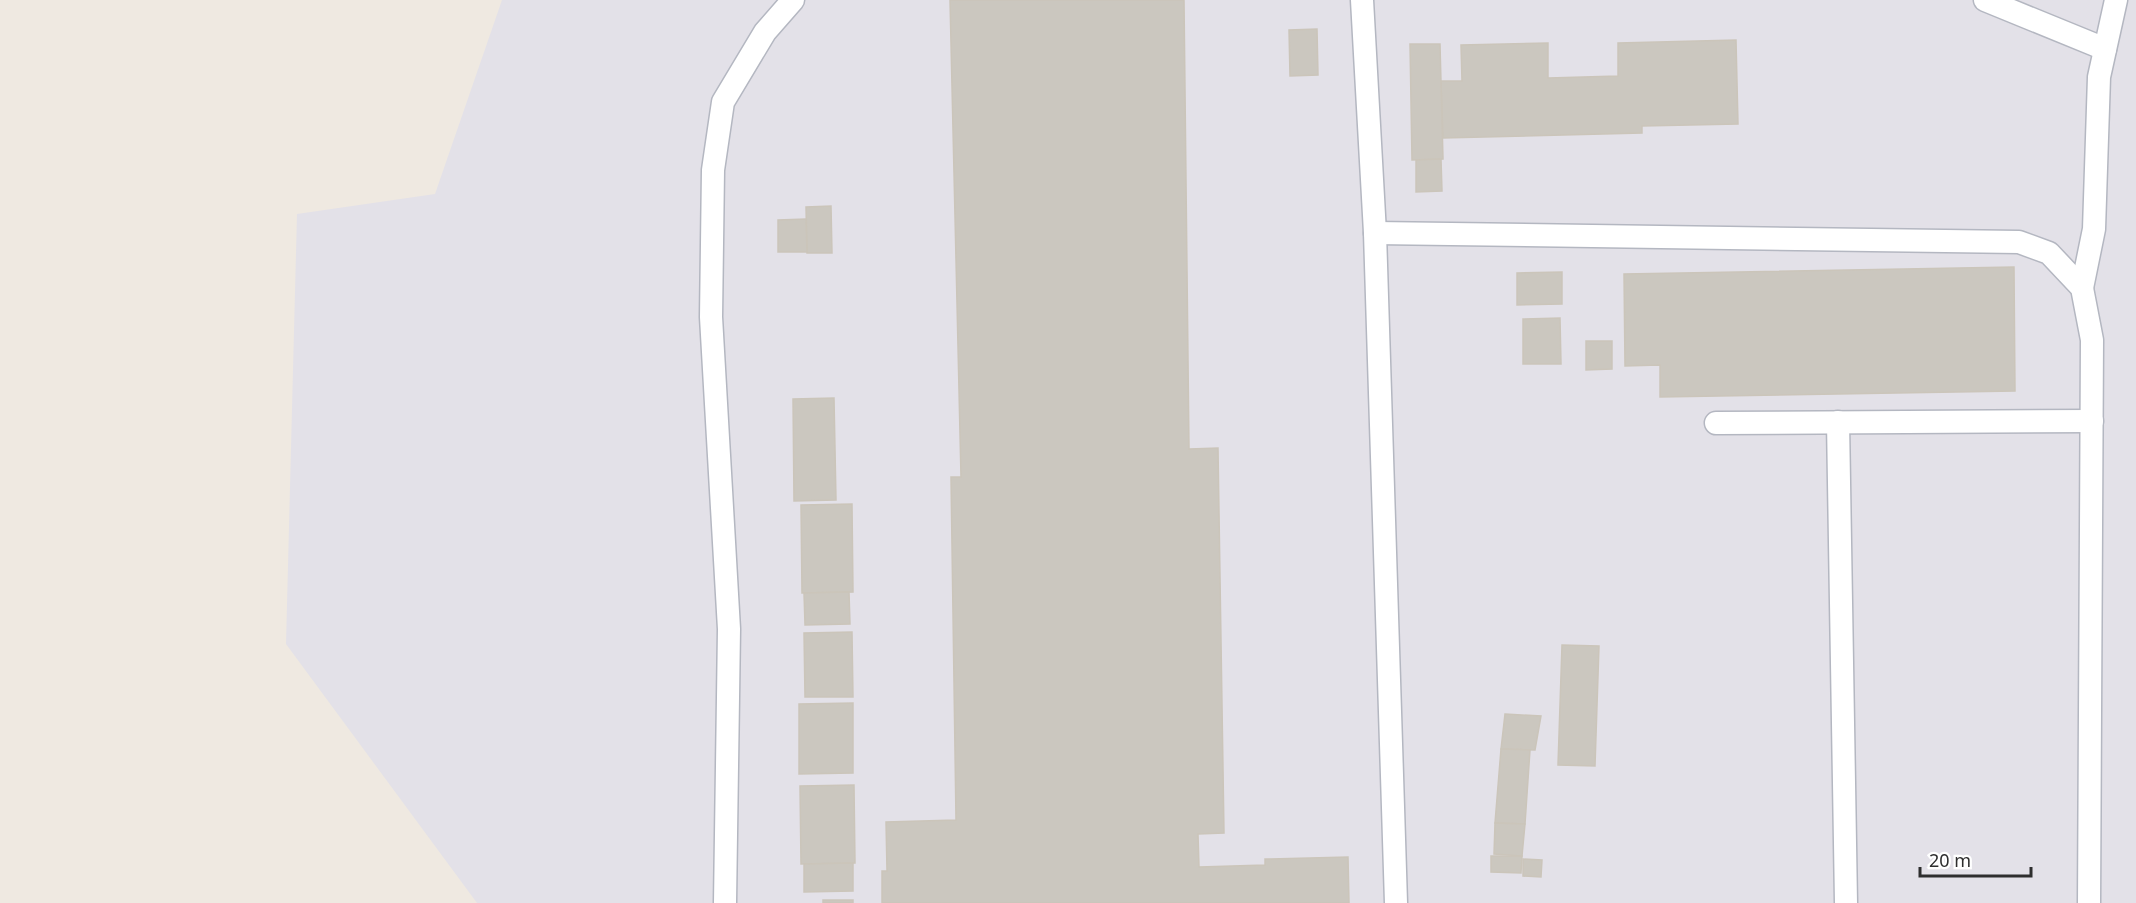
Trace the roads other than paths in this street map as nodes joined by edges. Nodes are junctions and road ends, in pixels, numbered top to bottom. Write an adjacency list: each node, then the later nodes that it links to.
1 (793, 0): 11 (lane)
2 (1362, 0): 6 (lane)
3 (1985, 0): 5 (lane)
4 (2116, 0): 5 (lane)
5 (2105, 49): 7 (lane)
6 (1375, 233): 7 (lane); 12 (lane)
7 (2082, 288): 8 (lane)
8 (2092, 421): 9 (lane); 14 (lane)
9 (1838, 422): 10 (lane); 13 (lane)
10 (1716, 423)
11 (725, 903)
12 (1396, 903)
13 (1846, 903)
14 (2089, 903)

